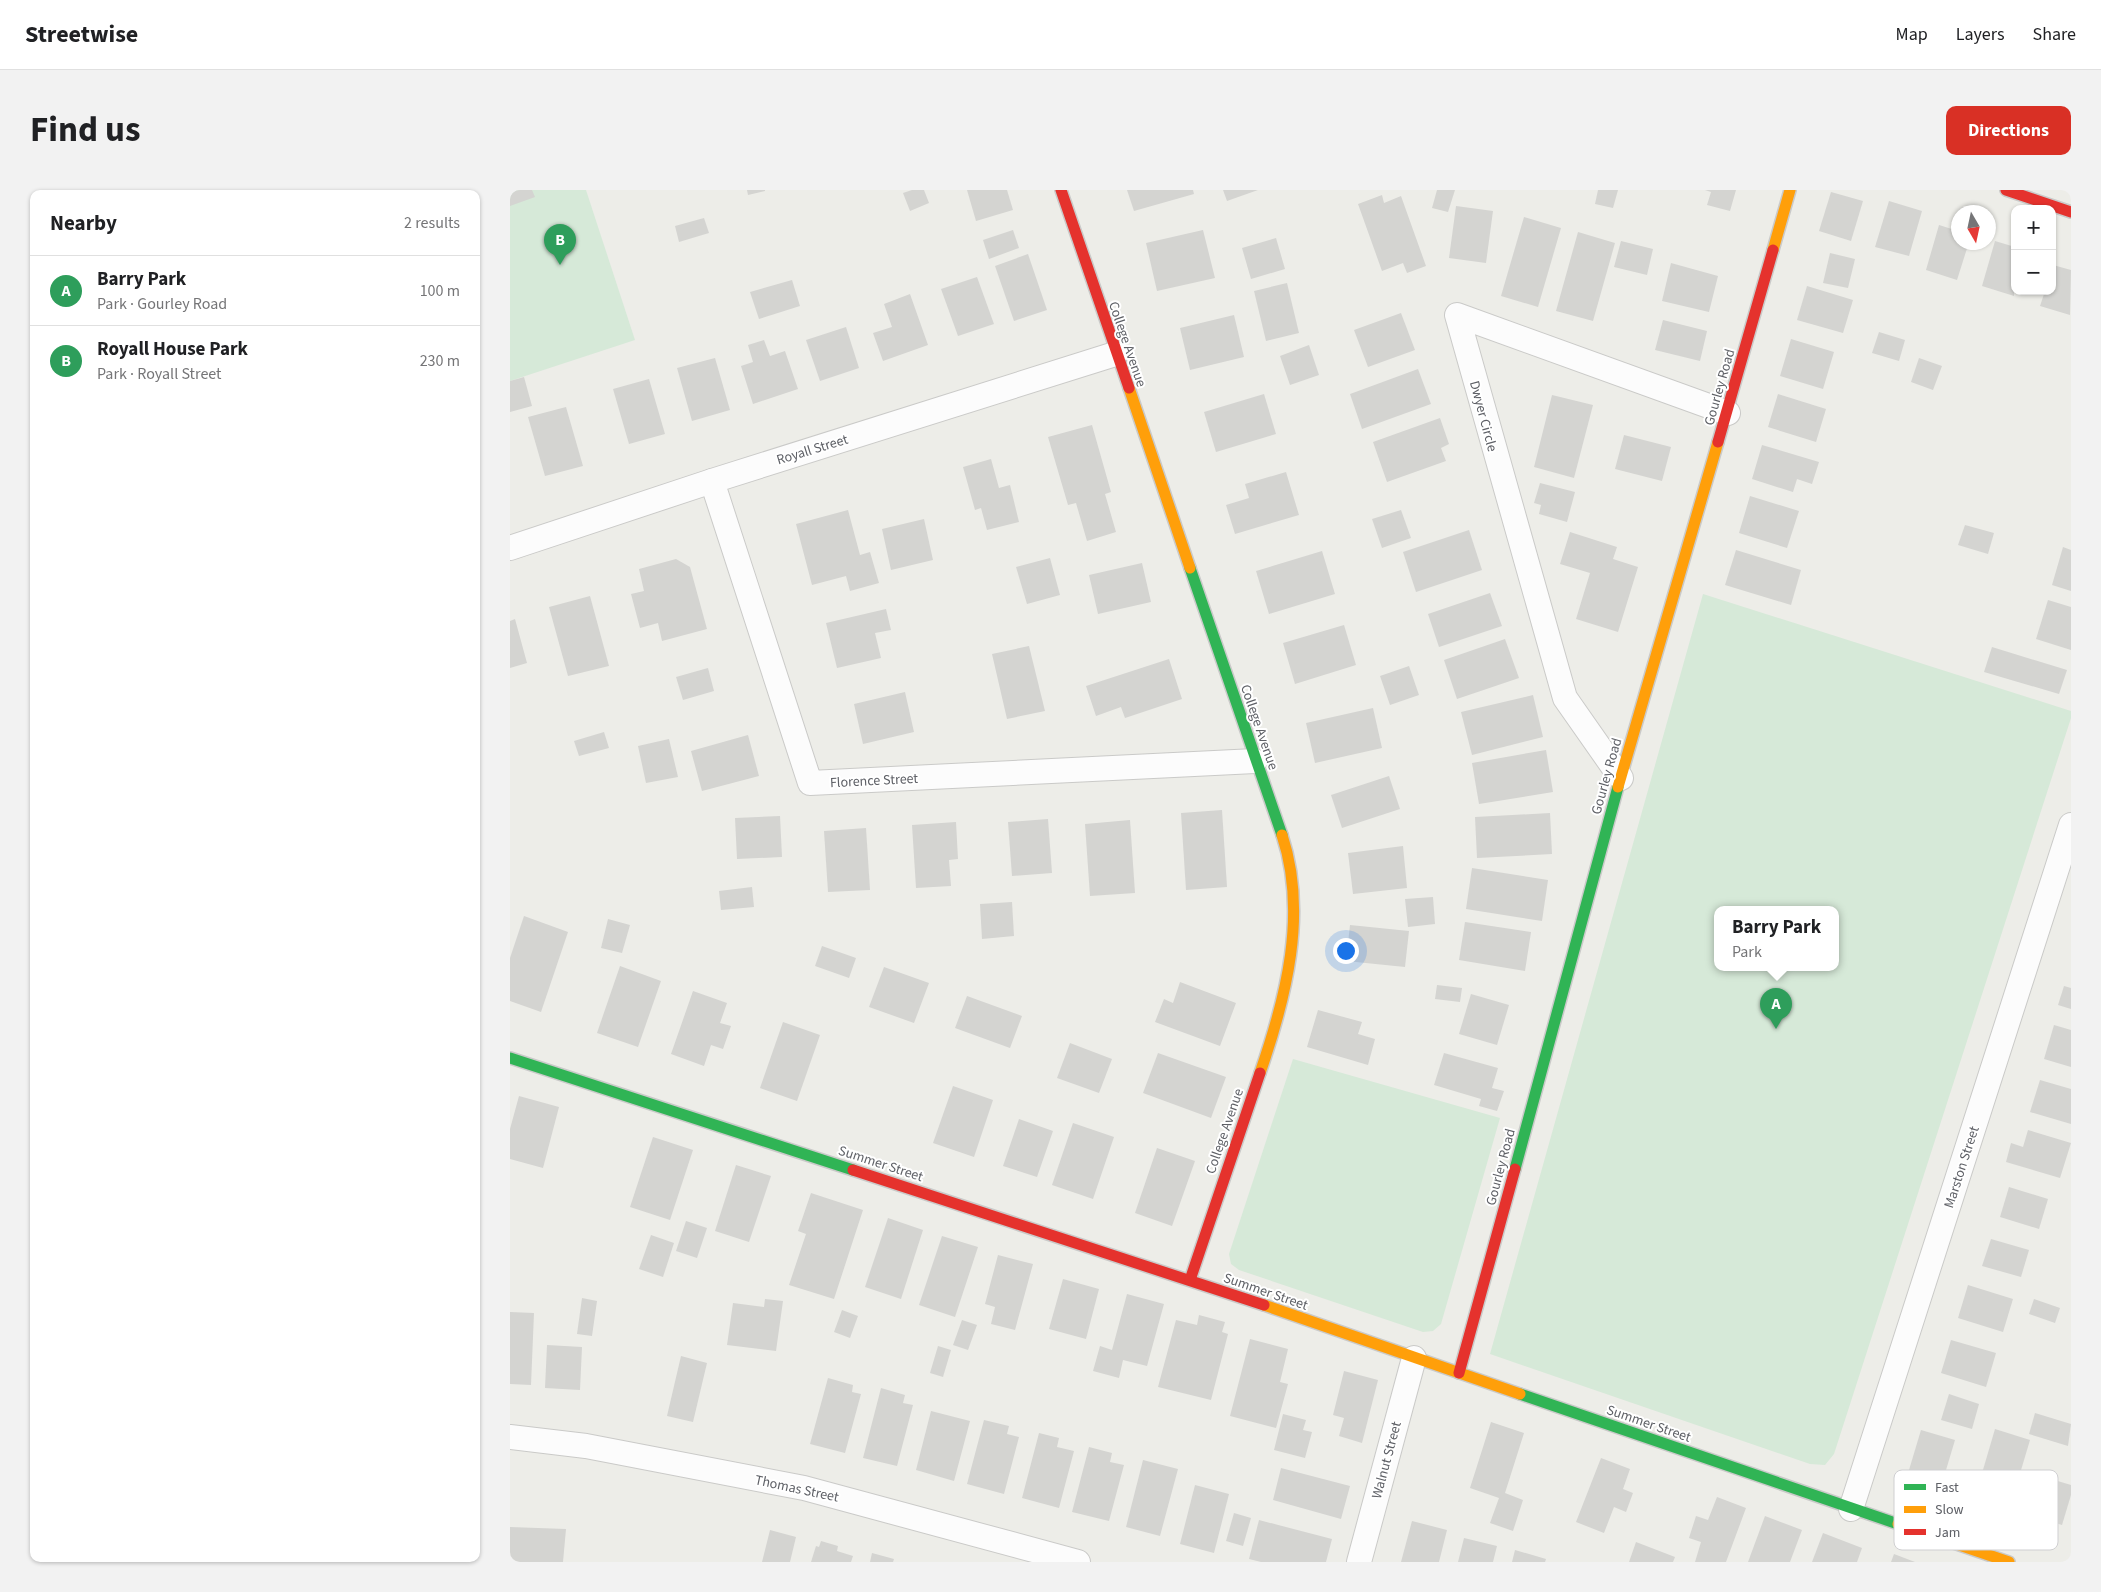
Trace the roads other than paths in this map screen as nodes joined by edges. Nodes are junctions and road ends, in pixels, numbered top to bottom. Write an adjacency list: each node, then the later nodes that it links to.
1 (1061, 190): 5 (street, College Avenue)
2 (1790, 190): 6 (street, Gourley Road)
3 (2006, 190): 4 (street)
4 (2071, 212)
5 (1115, 354): 7 (street, Royall Street); 9 (street, College Avenue)
6 (1728, 412): 10 (street, Gourley Road); 10 (street, Dwyer Circle)
7 (712, 481): 8 (street, Royall Street); 9 (street, Florence Street)
8 (510, 548)
9 (1256, 761): 13 (street, College Avenue)
10 (1621, 778): 15 (street, Gourley Road)
11 (2071, 825): 17 (street, Marston Street)
12 (510, 1058): 13 (street, Summer Street)
13 (1190, 1280): 14 (street, Summer Street)
14 (1414, 1358): 15 (street, Summer Street); 21 (street, Walnut Street)
15 (1460, 1373): 17 (street, Summer Street)
16 (510, 1437): 20 (street, Thomas Street)
17 (1851, 1509): 18 (street, Summer Street)
18 (1894, 1523)
19 (1973, 1550): 22 (street, Summer Street)
20 (1078, 1562)
21 (1358, 1562)
22 (2009, 1562)

